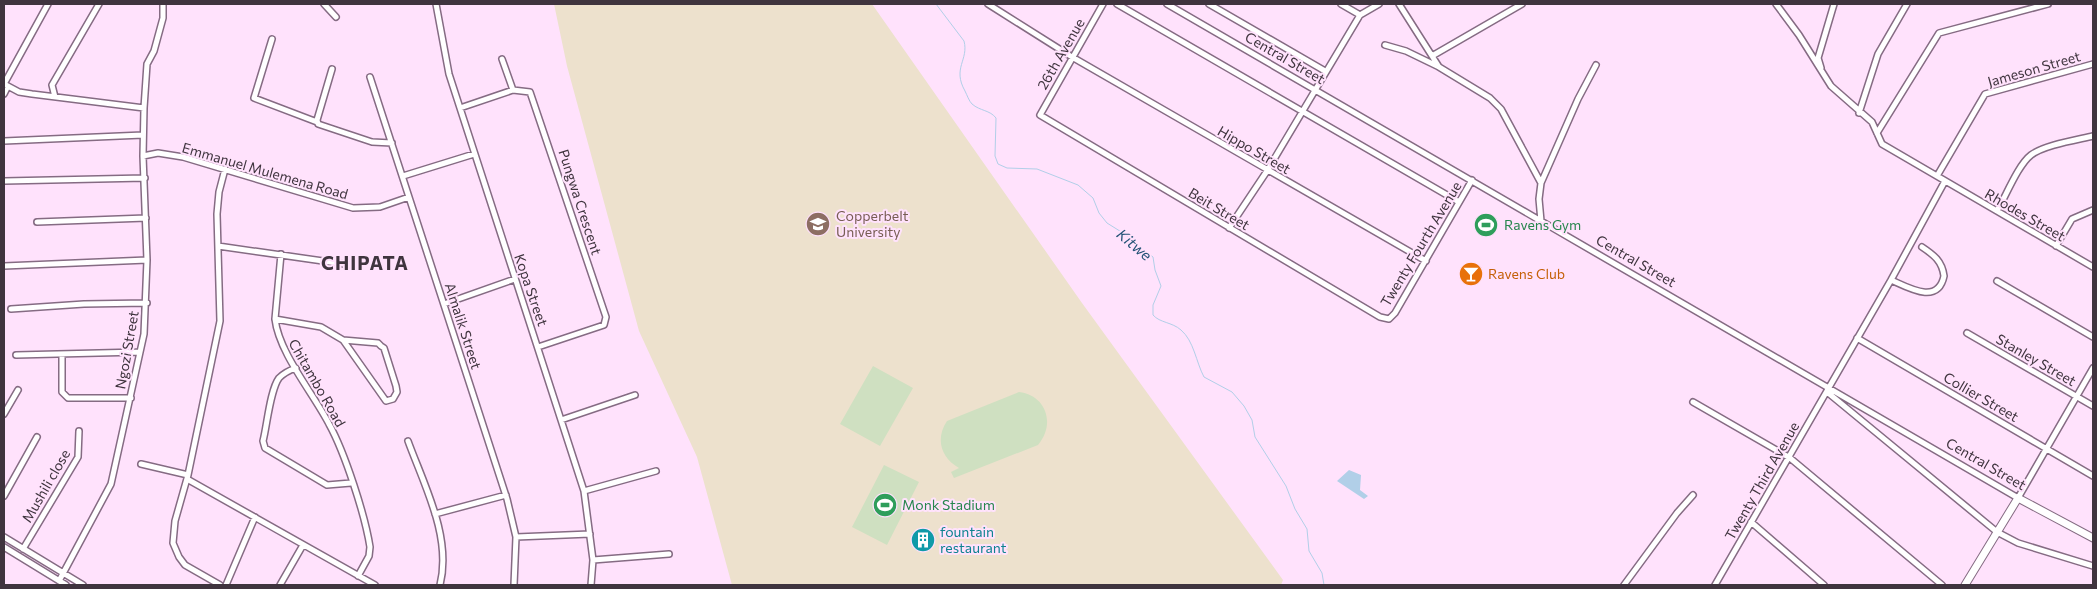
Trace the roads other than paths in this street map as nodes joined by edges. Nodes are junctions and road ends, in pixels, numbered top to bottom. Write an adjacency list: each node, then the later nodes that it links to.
1 (48, 4): 33 (street)
2 (99, 4): 37 (street)
3 (163, 4): 38 (street, Ngozi Street)
4 (324, 4): 20 (street)
5 (436, 4): 39 (street, Kopa Street)
6 (988, 4): 23 (street, Hippo Street)
7 (1103, 4): 23 (street, 26th Avenue)
8 (1117, 4): 40 (street)
9 (1167, 4): 35 (street, Central Street)
10 (1209, 4): 30 (street)
11 (1341, 4): 19 (street)
12 (1379, 4): 19 (street)
13 (1399, 4): 24 (street)
14 (1522, 4): 24 (street)
15 (1776, 4): 31 (street, Rhodes Street)
16 (1834, 4): 31 (street)
17 (1907, 4): 41 (street)
18 (2048, 4): 44 (street)
19 (1360, 15): 30 (street)
20 (336, 17)
21 (272, 39): 43 (street)
22 (1385, 45): 28 (street)
23 (1072, 56): 42 (street, 26th Avenue); 52 (street, Hippo Street)
24 (1432, 56): 28 (street)
25 (502, 59): 34 (street)
26 (2093, 64): 54 (street, Jameson Street)
27 (1596, 65): 59 (street)
28 (1439, 67): 59 (street)
29 (332, 69): 43 (street)
30 (1325, 71): 35 (street)
31 (1822, 73): 41 (street, Rhodes Street)
32 (370, 77): 48 (street, Almalik Street)
33 (5, 85): 36 (street); 37 (street)
34 (513, 90): 39 (street); 89 (street, Pungwa Crescent)
35 (1315, 90): 40 (street); 56 (street, Central Street)
36 (4, 94)
37 (55, 97): 38 (street)
38 (144, 108): 45 (street, Ngozi Street)
39 (460, 108): 49 (street, Kopa Street)
40 (1302, 111): 52 (street); 61 (street)
41 (1859, 113): 44 (street, Rhodes Street)
42 (1040, 115): 67 (street, Beit Street)
43 (317, 122): 48 (street)
44 (1877, 133): 54 (street, Rhodes Street)
45 (143, 135): 47 (street); 50 (street, Ngozi Street)
46 (2093, 136): 63 (street)
47 (4, 141)
48 (392, 143): 53 (street, Almalik Street)
49 (474, 154): 53 (street); 77 (street, Kopa Street)
50 (143, 156): 51 (street, Emmanuel Mulemena Road); 55 (street, Ngozi Street)
51 (225, 169): 60 (street, Emmanuel Mulemena Road); 68 (street)
52 (1267, 171): 67 (street); 73 (street, Hippo Street)
53 (402, 176): 60 (street, Almalik Street)
54 (1937, 176): 58 (street, Rhodes Street)
55 (145, 178): 57 (street); 64 (street, Ngozi Street)
56 (1472, 180): 61 (street, Twenty Fourth Avenue); 65 (street, Central Street)
57 (4, 181)
58 (1945, 181): 63 (street, Rhodes Street); 78 (street, Twenty Third Avenue)
59 (1541, 184): 65 (street)
60 (409, 197): 81 (street, Almalik Street)
61 (1459, 202): 73 (street, Twenty Fourth Avenue)
62 (2093, 210): 69 (street)
63 (1998, 212): 69 (street, Rhodes Street)
64 (146, 218): 66 (street); 72 (street, Ngozi Street)
65 (1540, 221): 96 (street, Central Street)
66 (37, 222)
67 (1229, 228): 83 (street, Beit Street)
68 (218, 246): 71 (street); 112 (street)
69 (2056, 246): 76 (street, Rhodes Street)
70 (1922, 247): 78 (street)
71 (282, 254): 74 (street); 84 (street, Chitambo Road)
72 (147, 260): 75 (street); 80 (street, Ngozi Street)
73 (1426, 260): 83 (street, Twenty Fourth Avenue)
74 (351, 265)
75 (4, 266)
76 (2093, 267)
77 (515, 279): 81 (street); 89 (street, Kopa Street)
78 (1891, 280): 87 (street, Twenty Third Avenue)
79 (1997, 281): 86 (street)
80 (147, 303): 82 (street); 90 (street, Ngozi Street)
81 (444, 304): 115 (street, Almalik Street)
82 (11, 309)
83 (1389, 318)
84 (275, 319): 88 (street); 93 (street, Chitambo Road)
85 (1967, 333): 98 (street, Stanley Street)
86 (2093, 337)
87 (1857, 338): 96 (street, Twenty Third Avenue); 107 (street, Collier Street)
88 (343, 340): 88 (street)
89 (538, 347): 103 (street, Kopa Street)
90 (140, 352): 92 (street); 99 (street, Ngozi Street)
91 (16, 354): 92 (street)
92 (62, 354): 99 (street)
93 (296, 368): 113 (street, Chitambo Road); 113 (street)
94 (2093, 368): 98 (street)
95 (18, 390): 102 (street)
96 (1828, 390): 108 (street, Twenty Third Avenue); 118 (street, Central Street); 122 (street)
97 (635, 395): 103 (street)
98 (2076, 396): 101 (street, Stanley Street); 107 (street)
99 (131, 398): 135 (street, Ngozi Street)
100 (1693, 402): 108 (street)
101 (2093, 406)
102 (4, 414)
103 (561, 420): 114 (street, Kopa Street)
104 (79, 431): 129 (street, Mushili close)
105 (37, 438): 117 (street)
106 (408, 441): 119 (street)
107 (2046, 449): 111 (street, Collier Street); 118 (street)
108 (1790, 458): 121 (street, Twenty Third Avenue); 150 (street)
109 (141, 464): 112 (street)
110 (656, 471): 114 (street)
111 (2093, 476)
112 (188, 477): 120 (street); 141 (street)
113 (351, 483): 136 (street, Chitambo Road)
114 (584, 491): 123 (street, Kopa Street)
115 (506, 495): 119 (street); 125 (street, Almalik Street)
116 (1693, 495): 138 (street)
117 (4, 496)
118 (2018, 498): 122 (main road); 126 (main road, Central Street)
119 (435, 514): 145 (street)
120 (255, 517): 127 (street); 142 (street)
121 (1751, 522): 148 (street, Twenty Third Avenue); 149 (street)
122 (1997, 532): 133 (street); 151 (main road)
123 (590, 534): 125 (street); 131 (street, Kopa Street)
124 (4, 537): 129 (street)
125 (516, 537): 146 (street, Almalik Street)
126 (2093, 538)
127 (303, 545): 136 (street); 143 (street)
128 (4, 547): 134 (street)
129 (23, 549): 132 (street)
130 (669, 554): 131 (street)
131 (593, 560): 147 (street, Kopa Street)
132 (45, 562): 134 (street); 135 (street)
133 (2093, 566)
134 (40, 570): 137 (street)
135 (63, 573): 137 (street, Ngozi Street); 140 (street)
136 (358, 576): 144 (street)
137 (59, 581): 139 (street)
138 (1626, 584)
139 (66, 585)
140 (83, 585)
141 (220, 585)
142 (226, 585)
143 (280, 585)
144 (374, 585)
145 (440, 585)
146 (514, 585)
147 (591, 585)
148 (1715, 585)
149 (1824, 585)
150 (1942, 585)
151 (1965, 585)

